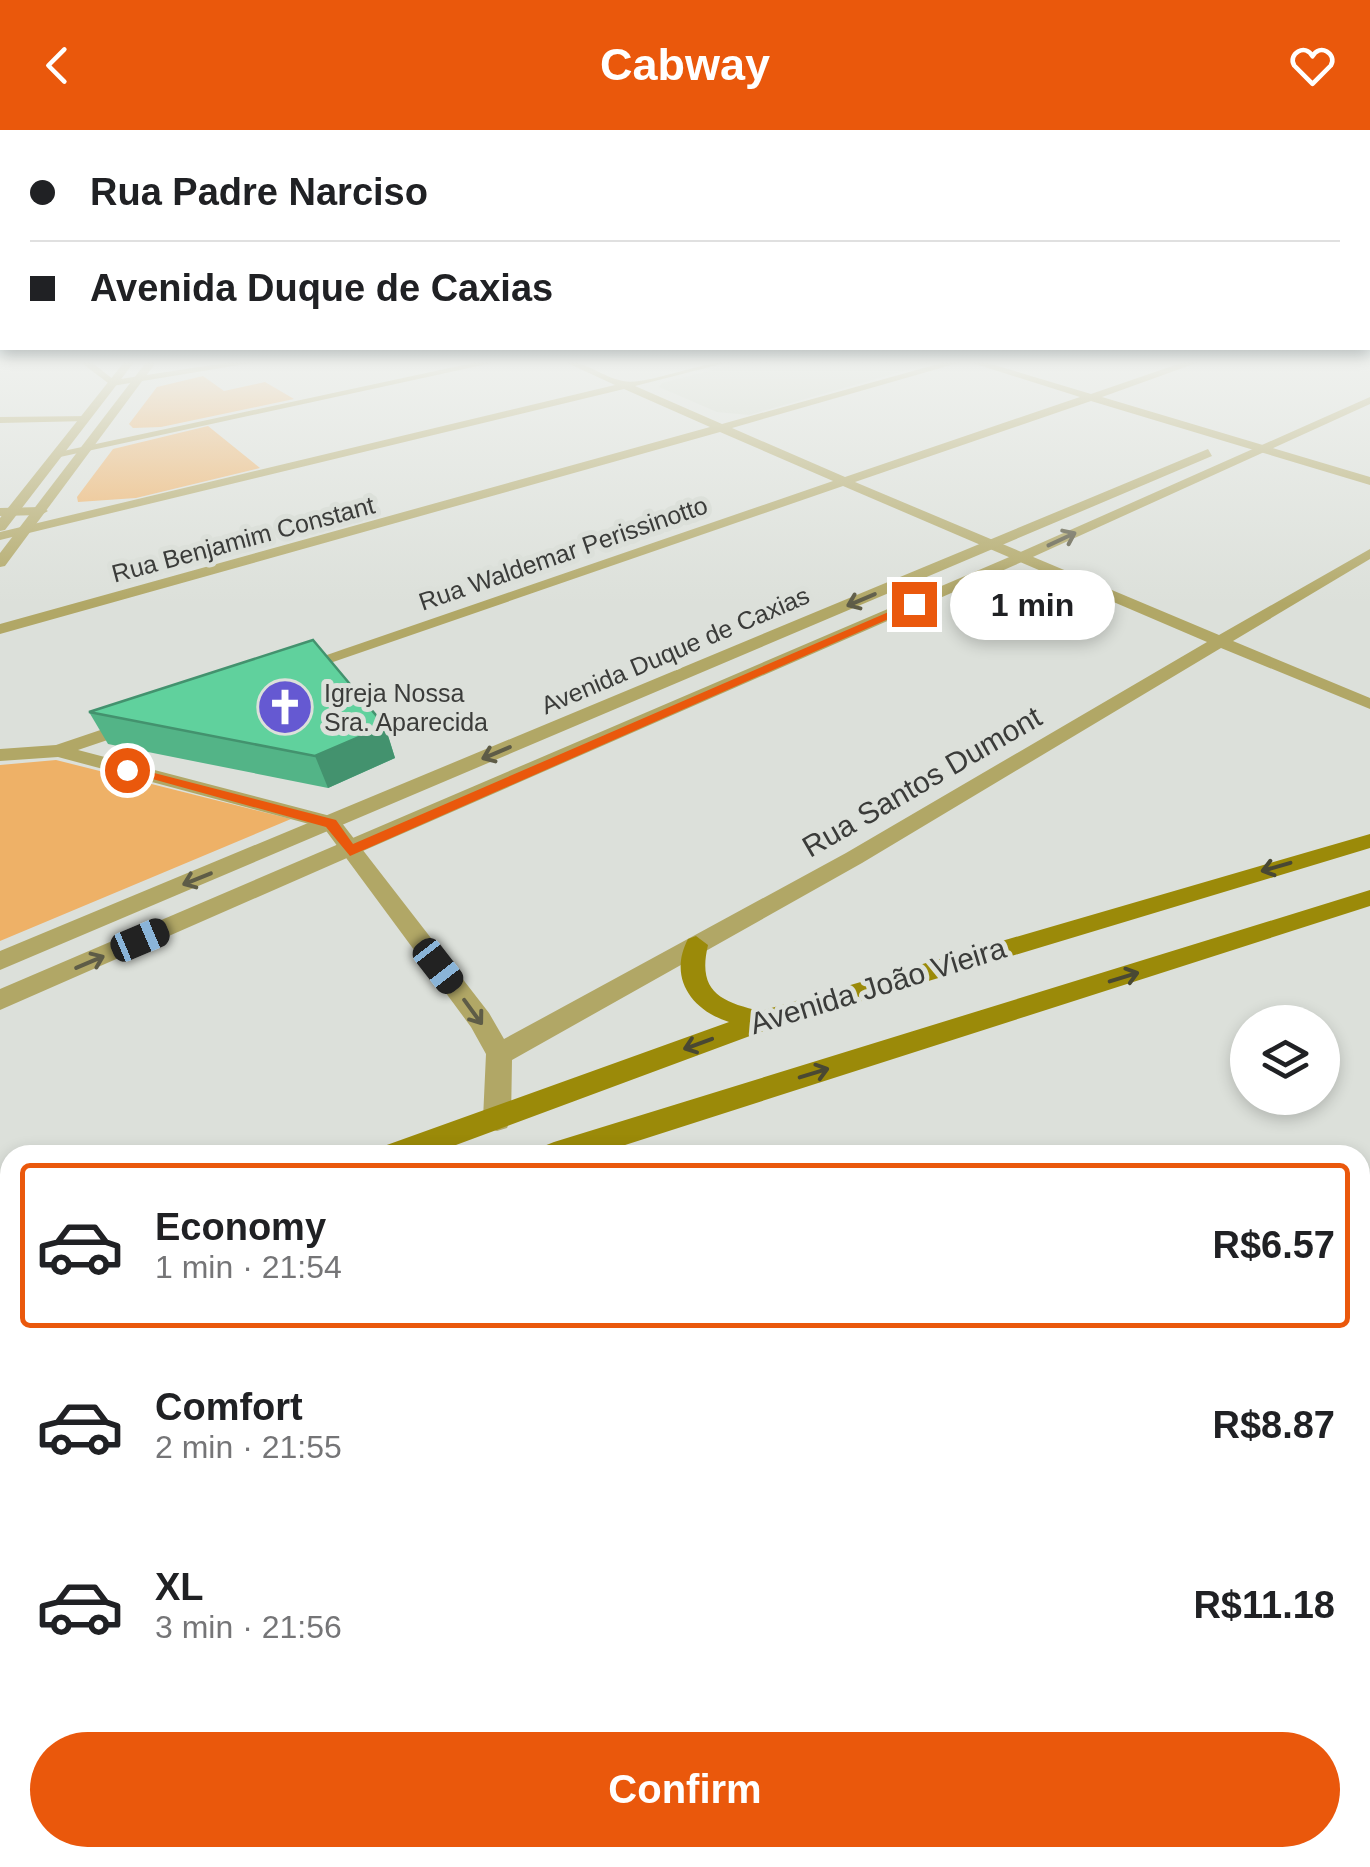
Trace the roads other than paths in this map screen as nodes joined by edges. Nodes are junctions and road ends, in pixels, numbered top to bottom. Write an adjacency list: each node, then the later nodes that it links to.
1 (68, 442): 13 (street)
2 (95, 442): 11 (street)
3 (114, 442): 11 (street)
4 (391, 442): 19 (street)
5 (674, 442): 25 (street, Rua Benjamim Constant)
6 (751, 442): 15 (street)
7 (959, 442): 15 (street, Rua Waldemar Perissinotto)
8 (1235, 442): 21 (street, Avenida Duque de Caxias)
9 (1241, 442): 12 (street)
10 (1274, 442): 12 (street, Avenida Duque de Caxias)
11 (91, 447): 13 (street); 16 (street)
12 (1260, 448): 14 (street); 23 (street, Avenida Duque de Caxias, one-way to 12)
13 (60, 453): 17 (street)
14 (1370, 481)
15 (842, 482): 21 (street); 27 (street, Rua Waldemar Perissinotto)
16 (41, 510): 17 (street); 19 (street)
17 (6, 512): 18 (street)
18 (0, 527)
19 (25, 530): 20 (street); 24 (street)
20 (0, 536)
21 (990, 545): 23 (street); 32 (street, Avenida Duque de Caxias, one-way to 32)
22 (1370, 553): 26 (street, Rua Santos Dumont)
23 (1019, 558): 26 (street); 34 (street, Avenida Duque de Caxias)
24 (0, 563)
25 (0, 629)
26 (1220, 642): 28 (street); 36 (street, Rua Santos Dumont)
27 (281, 674)
28 (1370, 704)
29 (151, 719): 30 (street)
30 (58, 751): 31 (street); 32 (street)
31 (0, 755)
32 (331, 824): 34 (street); 37 (street, Avenida Duque de Caxias, one-way to 37)
33 (1370, 841): 39 (main road, Avenida João Vieira, one-way to 39)
34 (350, 851): 38 (street, Avenida Duque de Caxias, one-way to 34); 40 (street, one-way to 40)
35 (1370, 898): 43 (main road, one-way to 35)
36 (696, 946): 39 (main road); 40 (street, Rua Santos Dumont)
37 (0, 961)
38 (0, 1000)
39 (761, 1020): 41 (main road, Avenida João Vieira, one-way to 41)
40 (499, 1054): 41 (street)
41 (498, 1119): 42 (main road, Avenida João Vieira)
42 (423, 1145)
43 (586, 1145)

